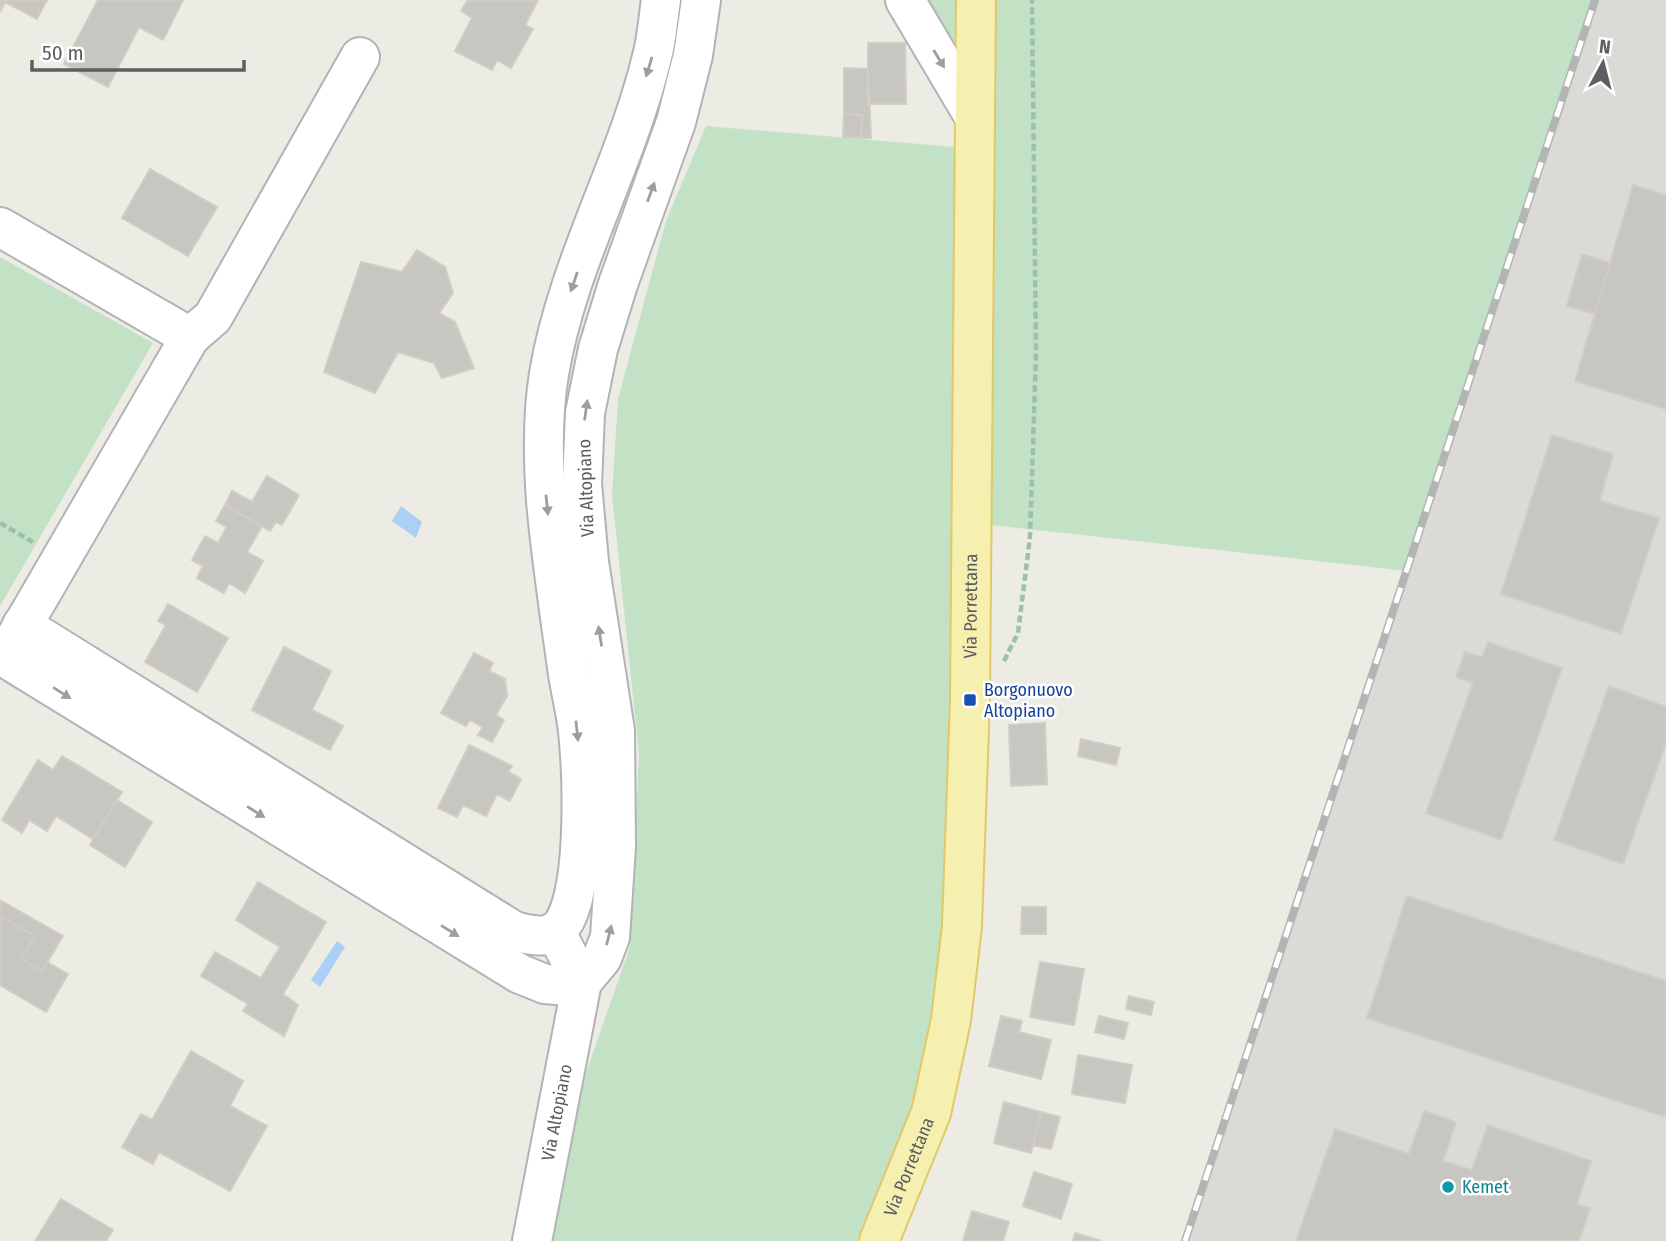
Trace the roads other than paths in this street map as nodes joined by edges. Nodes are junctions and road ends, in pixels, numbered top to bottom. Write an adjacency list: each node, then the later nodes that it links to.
1 (661, 0): 11 (street, Via Altopiano, one-way to 11)
2 (701, 0): 12 (street, Via Altopiano, one-way to 2)
3 (905, 0): 6 (street, one-way to 6)
4 (975, 0): 6 (main road, Via Porrettana)
5 (360, 57): 8 (street)
6 (975, 118): 14 (main road, Via Porrettana)
7 (0, 227): 8 (street)
8 (190, 337): 9 (street)
9 (22, 625): 10 (street); 11 (street)
10 (2, 661): 12 (street, one-way to 12)
11 (555, 932): 12 (street)
12 (582, 982): 13 (street, Via Altopiano)
13 (532, 1241)
14 (879, 1241)

